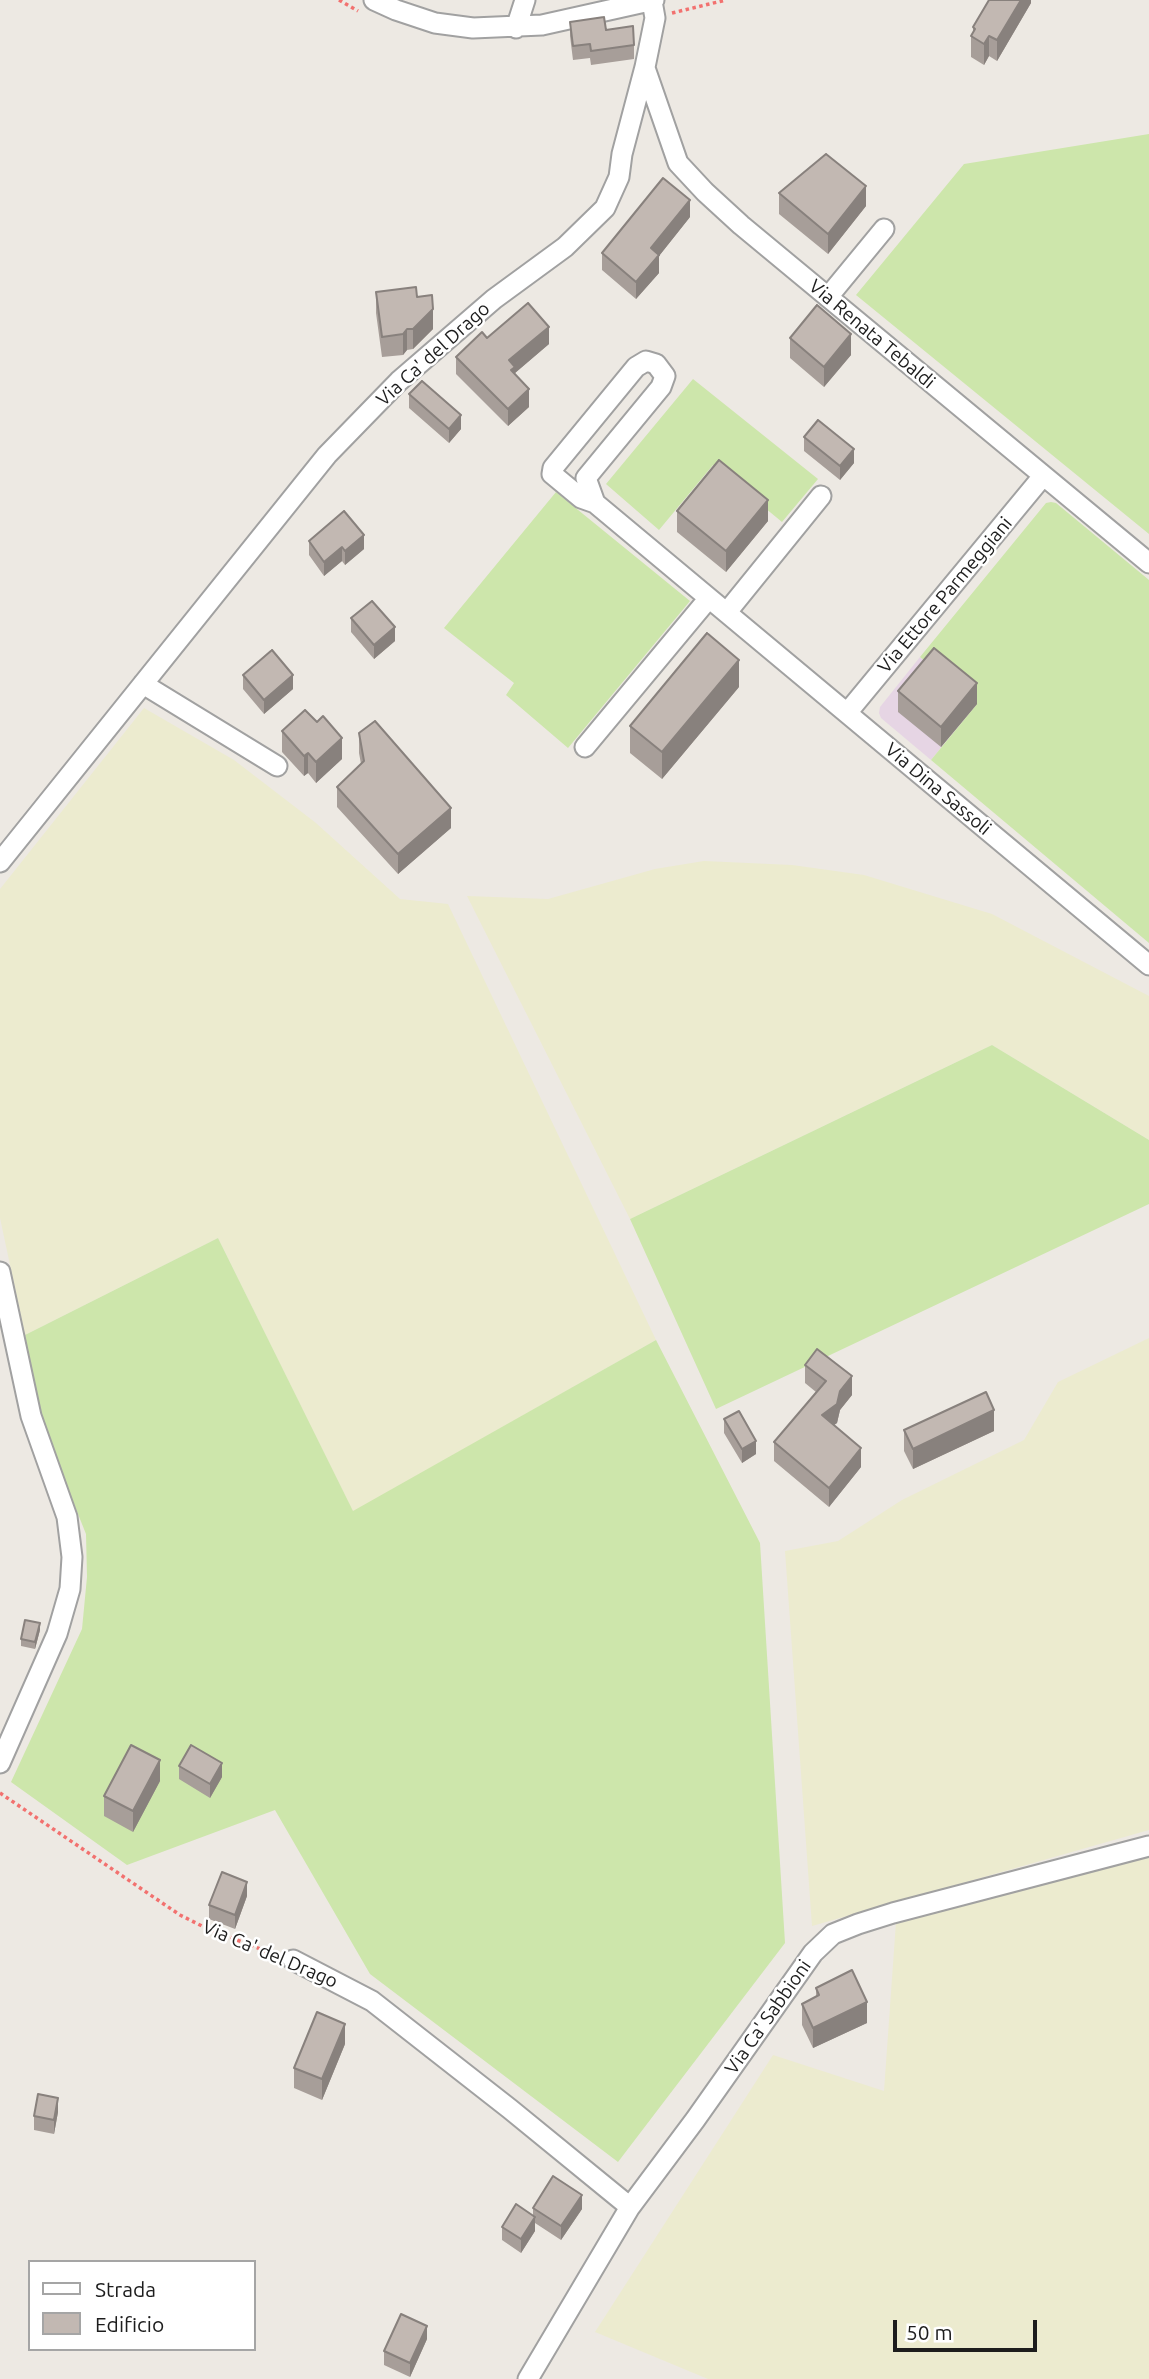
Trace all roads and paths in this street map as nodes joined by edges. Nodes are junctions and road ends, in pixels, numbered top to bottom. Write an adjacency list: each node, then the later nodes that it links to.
1 (374, 0): 6 (street)
2 (525, 0): 6 (street)
3 (653, 0): 6 (street); 7 (street, Via Ca' del Drago)
4 (726, 0): 5 (path)
5 (676, 12)
6 (516, 28)
7 (645, 67): 9 (street, Via Renata Tebaldi); 16 (street, Via Ca' del Drago)
8 (884, 229): 9 (street)
9 (828, 297): 10 (street, Via Renata Tebaldi)
10 (1043, 476): 13 (street, Via Renata Tebaldi); 17 (street, Via Ettore Parmeggiani)
11 (821, 496): 15 (street)
12 (595, 503): 12 (street, Via Dina Sassoli); 14 (street, Via Dina Sassoli)
13 (1149, 563)
14 (709, 598): 15 (street, Via Dina Sassoli); 18 (street)
15 (727, 612): 17 (street, Via Dina Sassoli)
16 (144, 684): 19 (street); 20 (street, Via Ca' del Drago)
17 (847, 713): 21 (street, Via Dina Sassoli)
18 (585, 747)
19 (277, 766)
20 (0, 862)
21 (1149, 965)
22 (0, 1272): 23 (street)
23 (0, 1763)
24 (0, 1793): 26 (path, Via Ca' del Drago)
25 (1149, 1846): 27 (street, Via Ca' Sabbioni)
26 (293, 1960): 27 (street, Via Ca' del Drago)
27 (630, 2207): 28 (street, Via Ca' Sabbioni)
28 (527, 2379)

